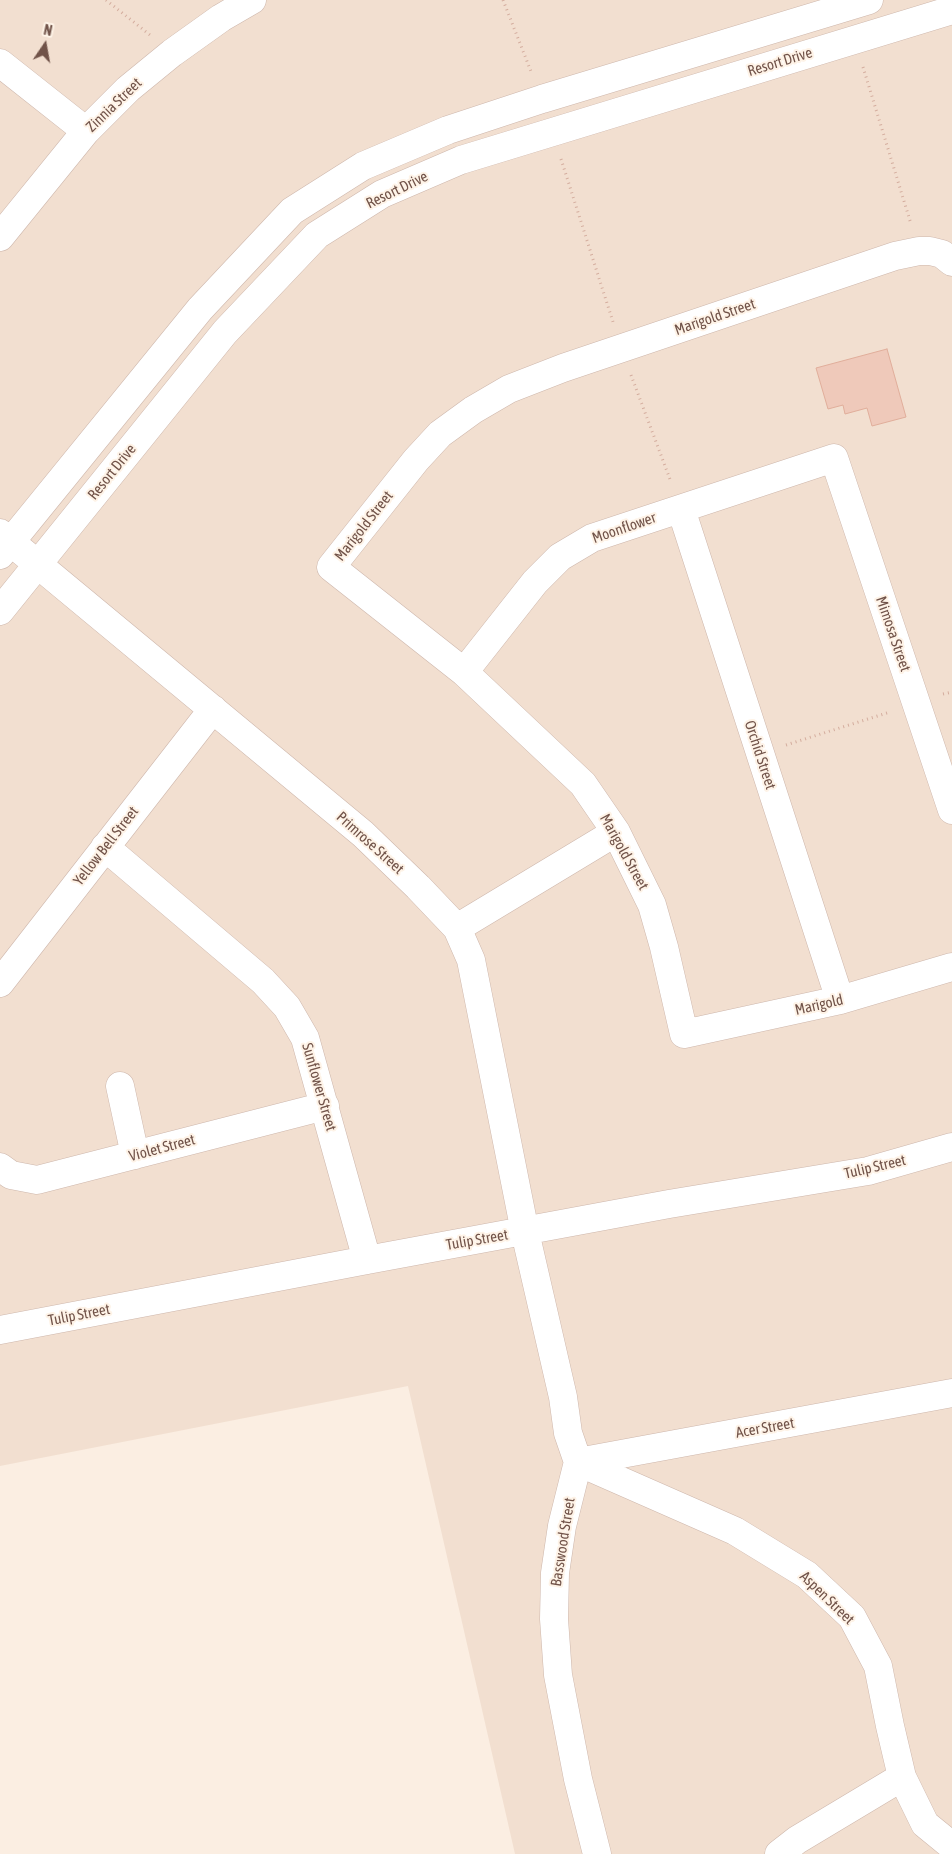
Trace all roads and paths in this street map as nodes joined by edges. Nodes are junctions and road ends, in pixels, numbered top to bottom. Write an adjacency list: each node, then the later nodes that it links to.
1 (106, 0): 7 (path)
2 (252, 0): 7 (street, Zinnia Street)
3 (503, 0): 9 (path)
4 (869, 0): 9 (street)
5 (952, 10): 6 (street, Resort Drive)
6 (855, 40): 11 (street, Resort Drive); 13 (path)
7 (172, 53): 10 (street, Zinnia Street)
8 (0, 63): 10 (street)
9 (542, 99): 11 (street); 17 (street)
10 (86, 131): 12 (street, Zinnia Street)
11 (552, 132): 14 (path); 18 (street, Resort Drive)
12 (0, 237)
13 (938, 256): 14 (street, Marigold Street)
14 (622, 349): 16 (path); 20 (street, Marigold Street)
15 (834, 458): 16 (street, Moonflower); 21 (street, Mimosa Street)
16 (680, 509): 20 (street, Moonflower); 23 (street, Orchid Street)
17 (4, 543): 18 (street, Primrose Street)
18 (38, 564): 19 (street, Resort Drive); 22 (street, Primrose Street)
19 (0, 612)
20 (464, 672): 25 (street, Marigold Street)
21 (916, 703): 23 (path); 24 (street, Mimosa Street)
22 (213, 709): 26 (street, Yellow Bell Street); 27 (street, Primrose Street)
23 (760, 754): 30 (street, Orchid Street)
24 (952, 810)
25 (616, 832): 27 (street); 31 (street, Marigold Street)
26 (105, 848): 29 (street, Yellow Bell Street); 33 (street, Sunflower Street)
27 (457, 928): 37 (street, Primrose Street)
28 (952, 967): 30 (street, Marigold)
29 (0, 983)
30 (840, 1000): 31 (street, Marigold)
31 (684, 1034)
32 (120, 1086): 35 (street)
33 (325, 1106): 35 (street, Violet Street); 38 (street, Sunflower Street)
34 (952, 1147): 37 (street, Tulip Street)
35 (136, 1155): 36 (street, Violet Street)
36 (0, 1167)
37 (525, 1232): 38 (street, Tulip Street); 41 (street)
38 (367, 1260): 39 (street, Tulip Street)
39 (0, 1330)
40 (952, 1393): 41 (street, Acer Street)
41 (578, 1462): 42 (street, Aspen Street); 44 (street, Basswood Street)
42 (902, 1777): 43 (street, Aspen Street); 45 (street)
43 (952, 1846)
44 (597, 1854)
45 (779, 1854)

